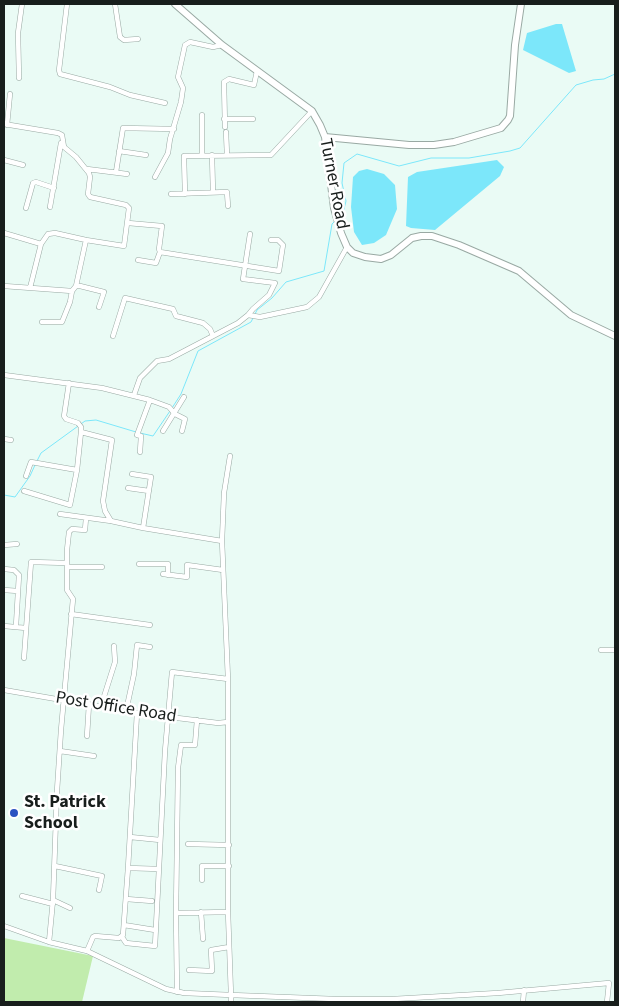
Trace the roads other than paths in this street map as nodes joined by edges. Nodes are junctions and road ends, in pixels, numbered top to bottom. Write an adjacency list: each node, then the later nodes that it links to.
1 (22, 4): 9 (street)
2 (67, 4): 11 (street)
3 (115, 4): 6 (street)
4 (175, 4): 7 (main road, Turner Road)
5 (520, 4): 18 (main road)
6 (138, 39)
7 (222, 45): 8 (main road, Turner Road); 17 (street)
8 (257, 71): 12 (main road, Turner Road); 14 (street)
9 (19, 78)
10 (10, 94): 16 (street)
11 (165, 103)
12 (312, 111): 18 (main road, Turner Road); 24 (street)
13 (202, 115): 22 (street)
14 (224, 119): 15 (street); 24 (street)
15 (253, 119)
16 (5, 124): 19 (street)
17 (174, 129): 20 (street); 30 (street)
18 (325, 137): 44 (main road, Turner Road)
19 (62, 142): 27 (street); 31 (street)
20 (119, 151): 21 (street); 28 (street)
21 (146, 155)
22 (202, 156): 23 (street); 34 (street)
23 (212, 156): 24 (street); 32 (street)
24 (227, 156)
25 (4, 160): 26 (street)
26 (23, 165)
27 (87, 169): 28 (street); 38 (street)
28 (116, 172): 29 (street)
29 (127, 174)
30 (155, 177)
31 (54, 188): 36 (street); 37 (street)
32 (213, 192): 34 (street); 35 (street)
33 (171, 194): 34 (street)
34 (185, 194)
35 (228, 206)
36 (50, 207)
37 (26, 208)
38 (128, 223): 41 (street); 45 (street)
39 (4, 233): 43 (street)
40 (250, 234): 47 (street)
41 (86, 240): 43 (street); 49 (street)
42 (271, 240): 47 (street)
43 (41, 244): 50 (street)
44 (347, 247): 53 (street); 57 (main road, Turner Road)
45 (160, 252): 46 (street); 47 (street)
46 (138, 260)
47 (246, 265): 53 (street)
48 (4, 286): 50 (street)
49 (76, 286): 51 (street); 52 (street)
50 (30, 288): 51 (street)
51 (72, 291): 54 (street)
52 (99, 307)
53 (252, 316): 56 (street)
54 (42, 322)
55 (113, 336): 56 (street)
56 (213, 336): 60 (street)
57 (615, 336)
58 (4, 374): 59 (street)
59 (69, 383): 60 (street); 64 (street)
60 (134, 395): 62 (street)
61 (184, 397): 63 (street)
62 (150, 400): 63 (street); 69 (street)
63 (172, 409): 65 (street); 66 (street)
64 (80, 427): 71 (street); 79 (street)
65 (163, 431)
66 (182, 431)
67 (4, 439): 68 (street)
68 (11, 440)
69 (140, 452)
70 (230, 456): 81 (street)
71 (77, 470): 73 (street); 75 (street)
72 (132, 474): 76 (street)
73 (26, 476)
74 (128, 488): 76 (street)
75 (24, 491)
76 (148, 491): 80 (street)
77 (60, 514): 78 (street)
78 (86, 518): 79 (street); 85 (street)
79 (111, 521): 80 (street)
80 (143, 528): 81 (street)
81 (222, 541): 88 (street)
82 (17, 544): 83 (street)
83 (4, 546)
84 (138, 564): 88 (street)
85 (67, 565): 86 (street); 91 (street); 95 (street)
86 (102, 567)
87 (4, 570): 90 (street)
88 (223, 570): 101 (street)
89 (4, 590): 90 (street)
90 (18, 592): 93 (street)
91 (70, 614): 94 (street); 103 (street)
92 (4, 626): 93 (street)
93 (16, 626): 95 (street)
94 (150, 626)
95 (26, 628): 100 (street)
96 (114, 646): 105 (street)
97 (150, 647): 106 (street)
98 (601, 650): 99 (street)
99 (615, 650)
100 (24, 658)
101 (228, 679): 108 (street); 110 (street)
102 (4, 690): 103 (street, Post Office Road)
103 (64, 699): 104 (street, Post Office Road); 112 (street)
104 (89, 704): 105 (street, Post Office Road); 111 (street)
105 (101, 706): 106 (street, Post Office Road)
106 (126, 711): 107 (street, Post Office Road)
107 (137, 713): 108 (street, Post Office Road); 114 (street)
108 (167, 716): 109 (street, Post Office Road); 115 (street)
109 (197, 720): 110 (street, Post Office Road); 131 (street)
110 (228, 722): 117 (street)
111 (87, 736)
112 (60, 751): 113 (street); 118 (street)
113 (94, 756)
114 (130, 838): 115 (street); 120 (street)
115 (160, 840): 121 (street)
116 (188, 844): 117 (street)
117 (229, 845): 119 (street)
118 (55, 866): 123 (street); 127 (street)
119 (229, 866): 122 (street); 130 (street)
120 (128, 868): 121 (street); 125 (street)
121 (159, 869): 134 (street)
122 (202, 880)
123 (99, 890)
124 (22, 896): 127 (street)
125 (126, 899): 126 (street); 132 (street)
126 (152, 901)
127 (53, 902): 128 (street); 137 (street)
128 (70, 908)
129 (201, 912): 130 (street); 131 (street); 136 (street)
130 (228, 912): 138 (street)
131 (176, 913): 142 (street)
132 (124, 925): 134 (street); 135 (street)
133 (4, 926): 137 (street)
134 (156, 930): 135 (street)
135 (122, 936): 139 (street)
136 (203, 939)
137 (49, 942): 139 (street)
138 (229, 948): 140 (street); 143 (street)
139 (88, 951): 142 (street)
140 (189, 970)
141 (524, 990): 144 (street); 147 (street); 148 (street)
142 (177, 992): 143 (street)
143 (231, 995): 145 (street); 146 (street)
144 (393, 1000): 145 (street)
145 (335, 1001)
146 (231, 1002)
147 (523, 1002)
148 (607, 1002)

